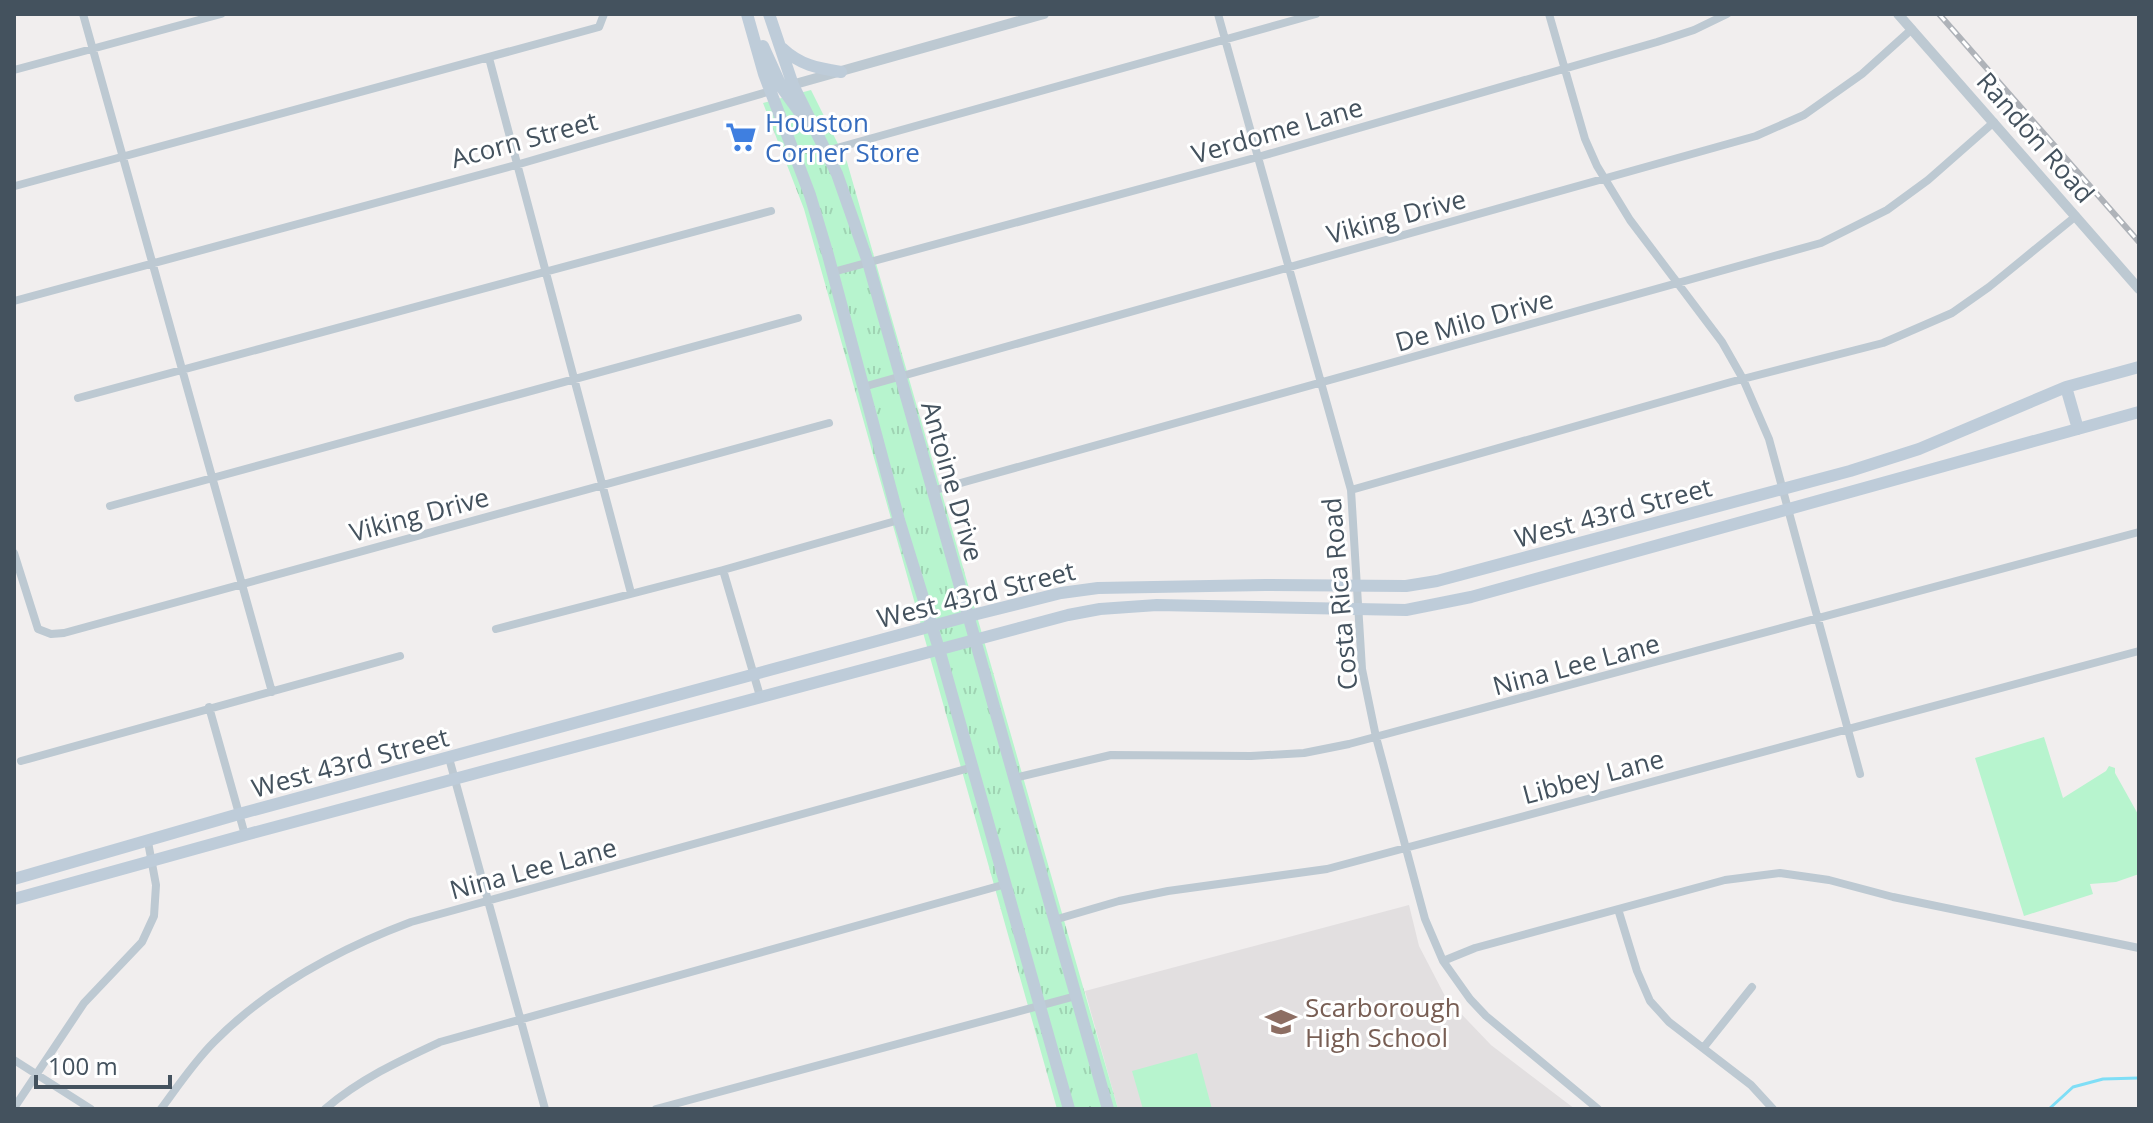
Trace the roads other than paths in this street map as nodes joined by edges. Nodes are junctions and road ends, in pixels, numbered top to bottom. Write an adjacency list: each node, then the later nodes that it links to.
1 (83, 14): 15 (street)
2 (221, 14): 15 (street)
3 (604, 14): 16 (street)
4 (747, 14): 20 (main road)
5 (769, 14): 14 (main road)
6 (1042, 14): 19 (street, Acorn Street)
7 (1218, 14): 13 (street, Costa Rica Road)
8 (1316, 14): 13 (street)
9 (1549, 14): 17 (street)
10 (1727, 14): 17 (street, Verdome Lane)
11 (1898, 14): 12 (street, Randon Road)
12 (1912, 29): 21 (street, Randon Road); 26 (street, Viking Drive)
13 (1226, 38): 22 (street); 24 (street, Costa Rica Road)
14 (779, 46): 19 (main road); 20 (main road)
15 (93, 49): 18 (street); 23 (street)
16 (489, 58): 23 (street); 25 (street)
17 (1564, 68): 24 (street, Verdome Lane); 26 (street)
18 (14, 70)
19 (841, 72): 20 (street, Acorn Street)
20 (782, 88): 22 (main road, Antoine Drive); 25 (street, Acorn Street); 34 (main road)
21 (1994, 122): 29 (street, Randon Road); 35 (street, De Milo Drive)
22 (826, 151): 30 (main road, Antoine Drive)
23 (123, 157): 27 (street); 31 (street)
24 (1258, 157): 30 (street, Verdome Lane); 32 (street, Costa Rica Road)
25 (516, 165): 31 (street, Acorn Street); 33 (street)
26 (1605, 179): 32 (street, Viking Drive); 35 (street)
27 (15, 186)
28 (771, 211): 33 (street)
29 (2076, 216): 36 (street, Randon Road); 42 (street)
30 (868, 262): 34 (street, Verdome Lane); 41 (main road, Antoine Drive)
31 (152, 263): 37 (street, Acorn Street); 40 (street)
32 (1289, 267): 41 (street, Viking Drive); 44 (street, Costa Rica Road)
33 (544, 272): 40 (street); 43 (street)
34 (833, 272): 45 (main road)
35 (1676, 283): 42 (street); 44 (street, De Milo Drive)
36 (2139, 289)
37 (14, 301)
38 (798, 318): 43 (street)
39 (2139, 367): 46 (main road, West 43rd Street)
40 (182, 370): 47 (street); 53 (street)
41 (900, 377): 45 (street, Viking Drive); 57 (main road, Antoine Drive)
42 (1743, 379): 55 (street); 56 (street)
43 (573, 380): 53 (street); 54 (street)
44 (1321, 382): 56 (street, Costa Rica Road); 57 (street, De Milo Drive)
45 (863, 387): 60 (main road)
46 (2066, 387): 50 (main road); 51 (main road, West 43rd Street)
47 (78, 398)
48 (2139, 412): 50 (main road, West 43rd Street)
49 (829, 423): 54 (street, Viking Drive)
50 (2078, 429): 52 (main road, West 43rd Street)
51 (1919, 449): 52 (main road); 55 (main road, West 43rd Street)
52 (1925, 472): 59 (main road, West 43rd Street)
53 (212, 478): 58 (street); 66 (street)
54 (603, 484): 66 (street, Viking Drive); 69 (street)
55 (1783, 487): 59 (street); 62 (main road, West 43rd Street)
56 (1351, 490): 68 (street, Costa Rica Road)
57 (932, 491): 72 (main road, Antoine Drive)
58 (110, 506)
59 (1788, 510): 65 (main road, West 43rd Street); 73 (street)
60 (899, 520): 64 (street); 74 (main road)
61 (2139, 532): 73 (street, Nina Lee Lane)
62 (1561, 549): 65 (main road); 68 (main road, West 43rd Street)
63 (14, 553): 66 (street, Viking Drive)
64 (723, 570): 69 (street); 80 (street)
65 (1567, 570): 71 (main road, West 43rd Street)
66 (242, 584): 81 (street)
67 (1157, 585): 68 (main road, West 43rd Street); 70 (main road); 72 (main road, West 43rd Street)
68 (1358, 587): 71 (street, Costa Rica Road)
69 (631, 593): 75 (street)
70 (1157, 605): 71 (main road, West 43rd Street); 76 (main road, West 43rd Street)
71 (1360, 609): 87 (street, Costa Rica Road)
72 (969, 616): 74 (main road, West 43rd Street); 76 (main road, Antoine Drive)
73 (1819, 619): 85 (street); 87 (street, Nina Lee Lane)
74 (932, 626): 77 (main road); 80 (main road, West 43rd Street)
75 (496, 629)
76 (975, 640): 77 (main road, West 43rd Street); 92 (main road, Antoine Drive)
77 (939, 649): 82 (main road, West 43rd Street); 90 (main road)
78 (2139, 651): 85 (street, Libbey Lane)
79 (400, 656): 81 (street)
80 (754, 675): 82 (street); 84 (main road, West 43rd Street)
81 (272, 692): 83 (street)
82 (760, 696): 86 (main road, West 43rd Street)
83 (209, 707): 89 (street); 94 (street)
84 (601, 717): 86 (main road); 88 (main road, West 43rd Street)
85 (1848, 729): 91 (street); 97 (street, Libbey Lane)
86 (606, 737): 93 (main road, West 43rd Street)
87 (1376, 737): 92 (street, Nina Lee Lane); 97 (street, Costa Rica Road)
88 (449, 758): 93 (street); 94 (main road, West 43rd Street)
89 (21, 761)
90 (973, 767): 100 (main road); 102 (street, Nina Lee Lane)
91 (1860, 774)
92 (1014, 778): 104 (main road, Antoine Drive)
93 (455, 780): 95 (main road, West 43rd Street); 102 (street)
94 (239, 814): 95 (street); 96 (main road, West 43rd Street)
95 (245, 835): 98 (main road, West 43rd Street)
96 (148, 842): 98 (street); 99 (main road, West 43rd Street)
97 (1406, 848): 104 (street, Libbey Lane); 106 (street, Costa Rica Road)
98 (152, 861): 101 (main road, West 43rd Street); 113 (street)
99 (14, 879)
100 (1006, 884): 109 (main road); 110 (street)
101 (14, 899)
102 (488, 901): 110 (street); 117 (street, Nina Lee Lane)
103 (1618, 909): 105 (street); 106 (street); 111 (street)
104 (1054, 920): 108 (main road, Antoine Drive)
105 (2139, 948)
106 (1443, 961): 123 (street, Costa Rica Road)
107 (1752, 987): 111 (street)
108 (1076, 996): 109 (street); 122 (main road, Antoine Drive)
109 (1040, 1006): 114 (street); 121 (main road)
110 (523, 1019): 118 (street); 119 (street)
111 (1704, 1047): 124 (street)
112 (14, 1060): 113 (street)
113 (36, 1075): 115 (street); 116 (street)
114 (673, 1107): 120 (street)
115 (14, 1108)
116 (91, 1109)
117 (161, 1109)
118 (325, 1109)
119 (545, 1109)
120 (656, 1109)
121 (1069, 1109)
122 (1108, 1109)
123 (1598, 1109)
124 (1773, 1109)

